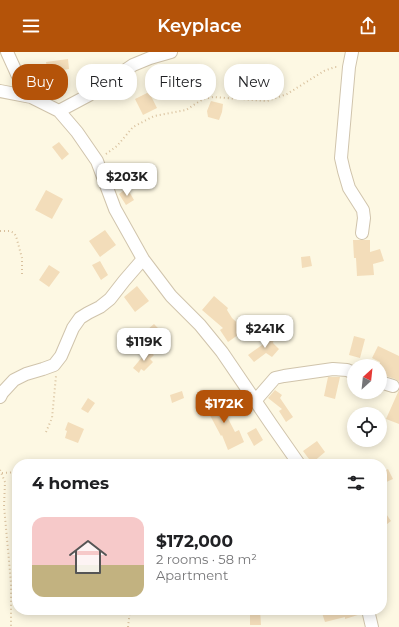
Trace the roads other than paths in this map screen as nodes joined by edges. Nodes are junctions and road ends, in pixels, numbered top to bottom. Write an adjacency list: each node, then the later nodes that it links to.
1 (7, 52): 5 (street)
2 (136, 52): 6 (street)
3 (171, 52): 7 (street)
4 (352, 52): 13 (street)
5 (12, 64)
6 (133, 64)
7 (135, 64)
8 (1, 95): 9 (street)
9 (12, 96)
10 (34, 100): 12 (street)
11 (80, 100): 12 (street)
12 (59, 111): 14 (street)
13 (362, 233)
14 (143, 259): 18 (street); 19 (street)
15 (347, 370): 19 (street)
16 (387, 384): 17 (street)
17 (393, 386)
18 (0, 397)
19 (256, 401): 20 (street)
20 (296, 459)
21 (369, 615): 22 (street)
22 (372, 627)

